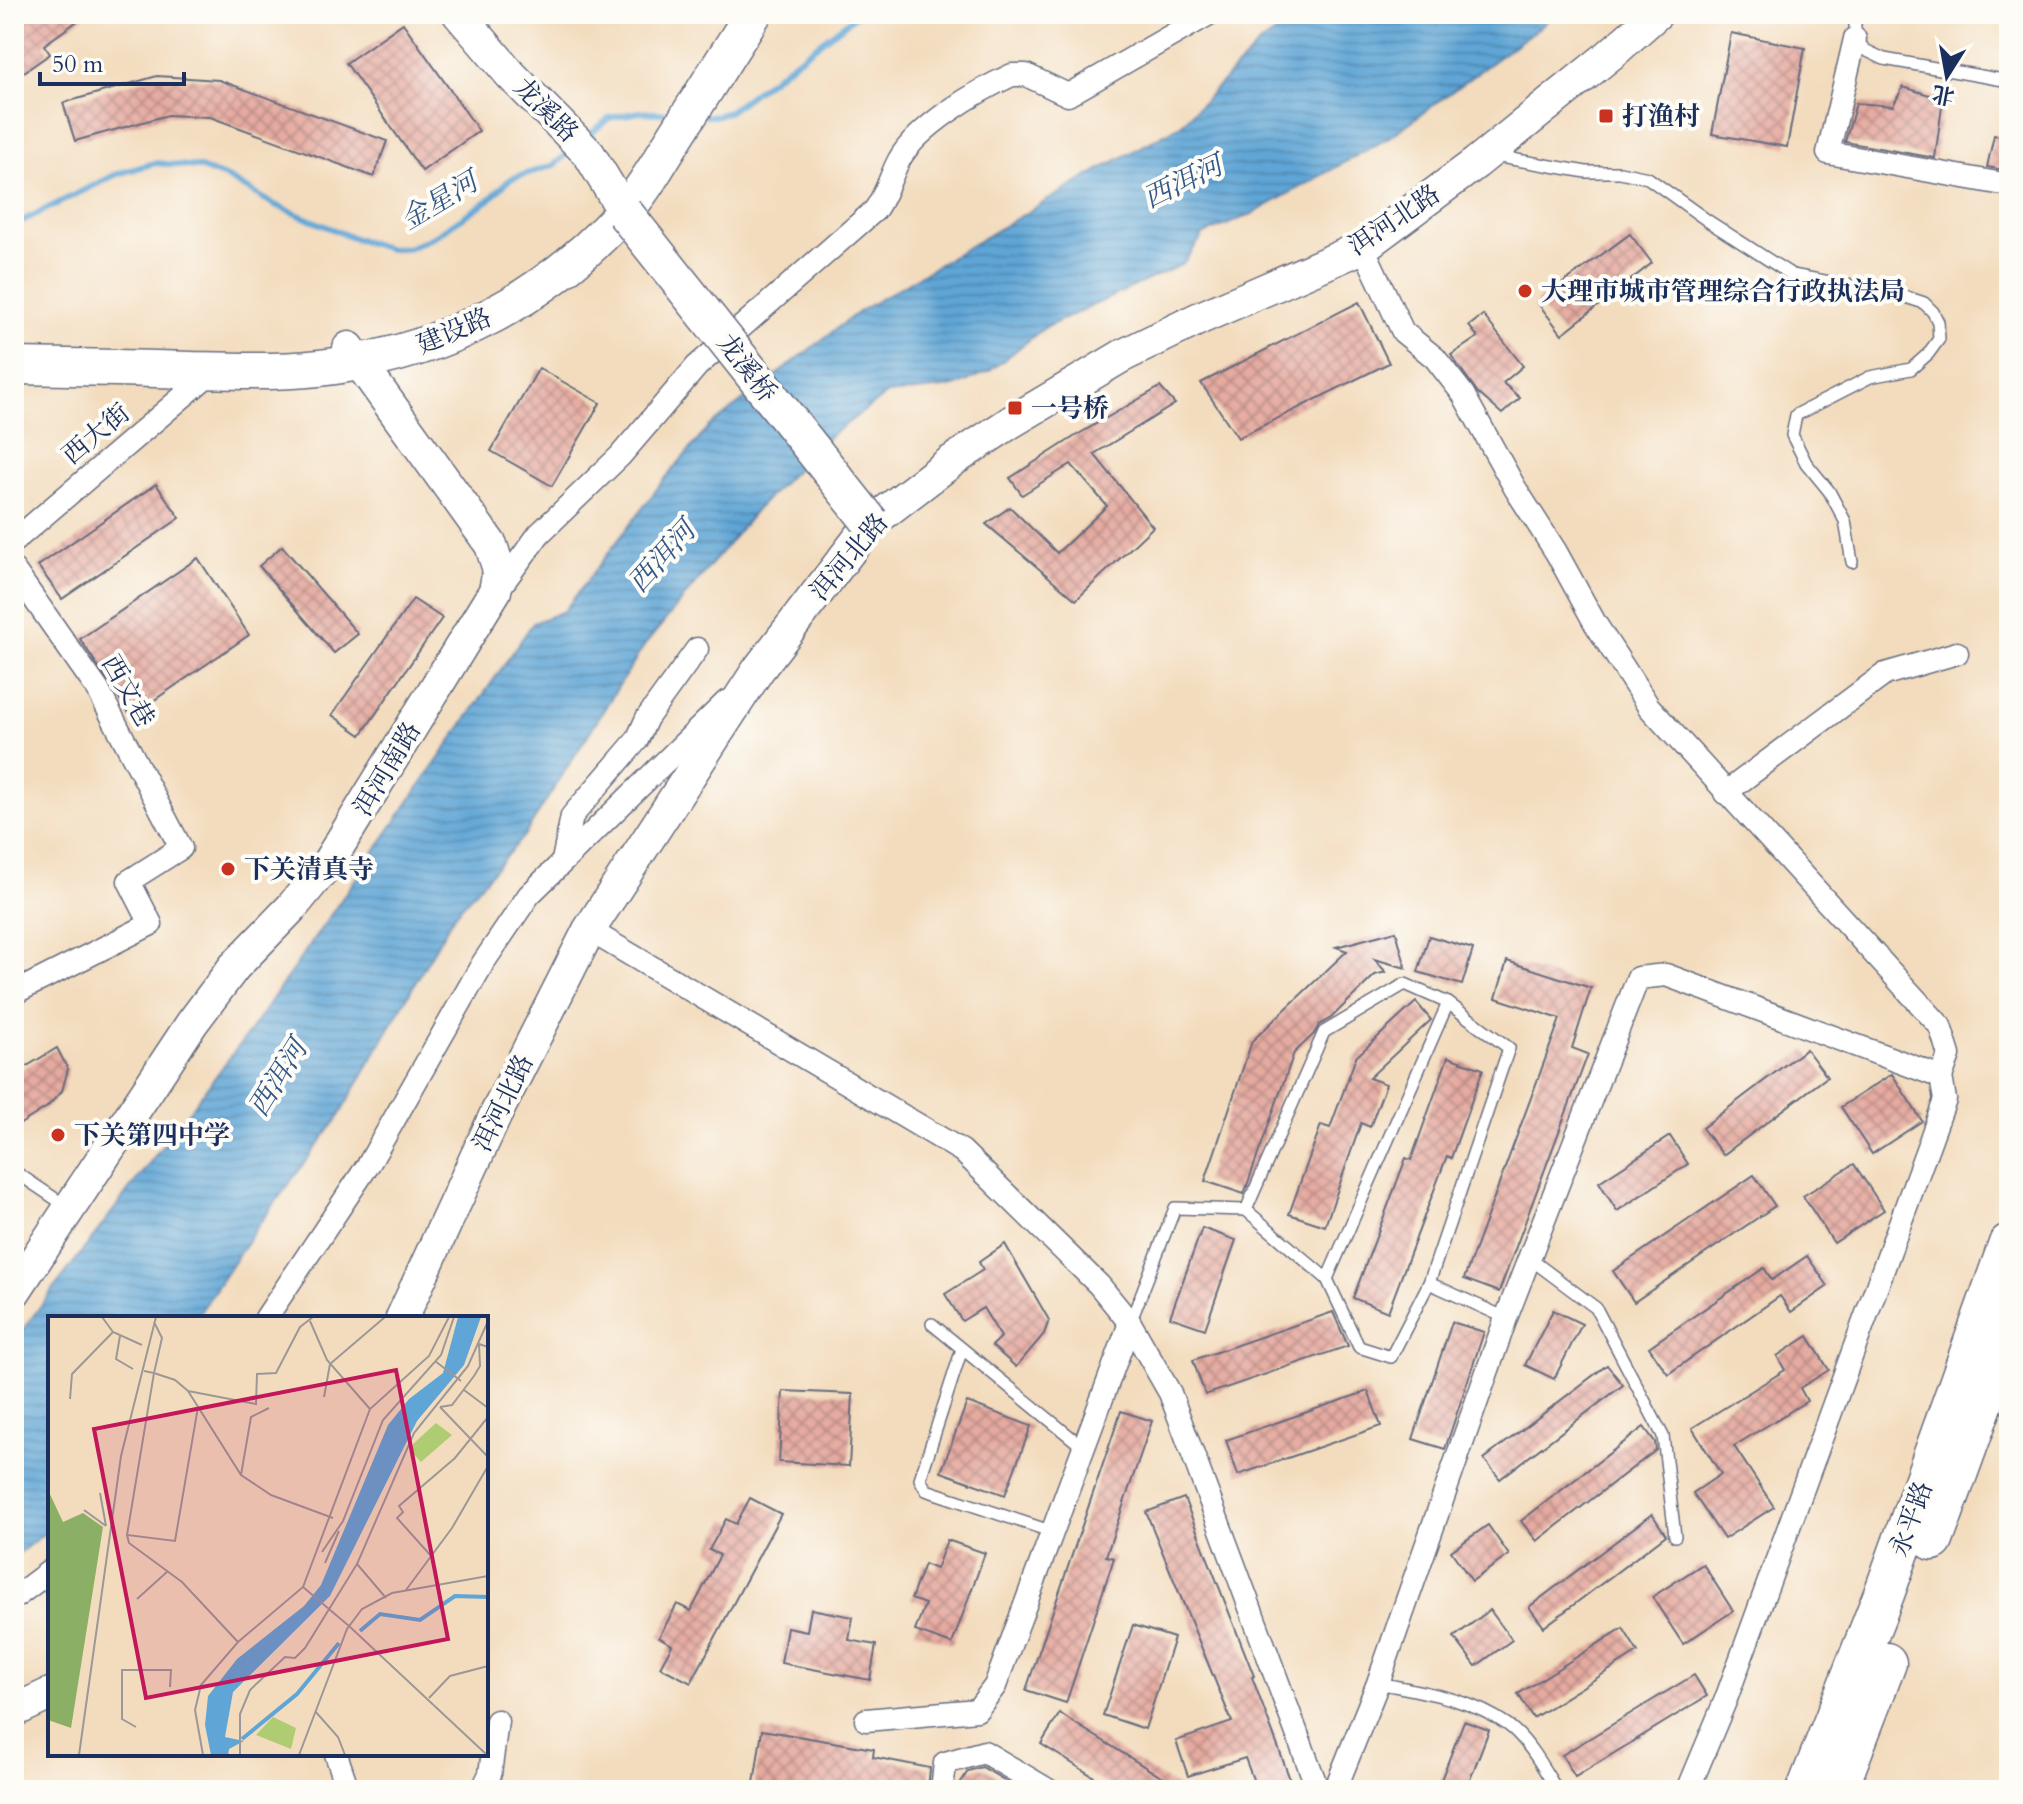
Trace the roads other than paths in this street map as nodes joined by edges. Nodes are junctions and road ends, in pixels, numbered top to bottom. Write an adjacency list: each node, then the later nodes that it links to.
1 (459, 14): 12 (street, 龙溪路)
2 (733, 14): 9 (main road, 建设路)
3 (753, 14): 9 (main road, 建设路)
4 (1209, 14): 22 (street)
5 (1656, 14): 10 (street, 洱河北路)
6 (1855, 14): 7 (lane)
7 (1855, 39): 8 (lane); 11 (street)
8 (2009, 81)
9 (698, 86): 12 (main road, 建设路)
10 (1486, 155): 13 (street, 洱河北路); 20 (lane)
11 (2009, 185)
12 (620, 205): 15 (main road, 建设路); 18 (main road, 龙溪桥, bridge)
13 (1363, 247): 18 (street, 洱河北路); 26 (street)
14 (14, 350): 15 (main road, 建设路)
15 (355, 355): 17 (main road, 建设路); 22 (street, 洱河南路)
16 (14, 366): 17 (main road, 建设路)
17 (214, 370): 19 (street, 西大街)
18 (871, 523): 25 (street, 洱河北路)
19 (14, 541)
20 (1852, 562)
21 (14, 570): 29 (street, 西文巷)
22 (492, 599): 33 (street, 洱河南路)
23 (697, 649): 27 (street)
24 (1957, 653): 26 (street)
25 (758, 670): 27 (street); 28 (street, 洱河北路)
26 (1725, 793): 31 (street)
27 (563, 861): 40 (street)
28 (589, 930): 41 (street, 洱河北路); 43 (street)
29 (14, 993)
30 (1448, 1003): 34 (lane); 37 (lane); 38 (lane)
31 (1941, 1077): 36 (street); 65 (street)
32 (14, 1171): 33 (lane)
33 (70, 1208): 39 (street, 洱河南路)
34 (1246, 1210): 37 (lane); 43 (lane)
35 (2009, 1244): 66 (highway, 永平路)
36 (1529, 1258): 42 (street); 49 (lane)
37 (1327, 1279): 38 (lane)
38 (1429, 1283): 42 (lane)
39 (14, 1292)
40 (267, 1316)
41 (403, 1316)
42 (1506, 1318): 52 (street)
43 (1130, 1323): 47 (street); 62 (street)
44 (932, 1324): 46 (lane)
45 (2009, 1331): 67 (highway, 永平路)
46 (962, 1349): 47 (lane); 48 (lane)
47 (1084, 1448): 48 (street)
48 (1053, 1532): 55 (street)
49 (1675, 1536)
50 (48, 1572): 51 (street)
51 (14, 1598)
52 (1378, 1683): 63 (street); 64 (lane)
53 (48, 1695): 54 (street)
54 (14, 1711)
55 (866, 1720)
56 (497, 1721): 59 (street)
57 (337, 1756): 58 (street)
58 (348, 1790)
59 (482, 1790)
60 (942, 1790): 61 (street)
61 (1048, 1790)
62 (1318, 1790)
63 (1335, 1790)
64 (1557, 1790)
65 (1688, 1790)
66 (1807, 1790)
67 (1837, 1790)

